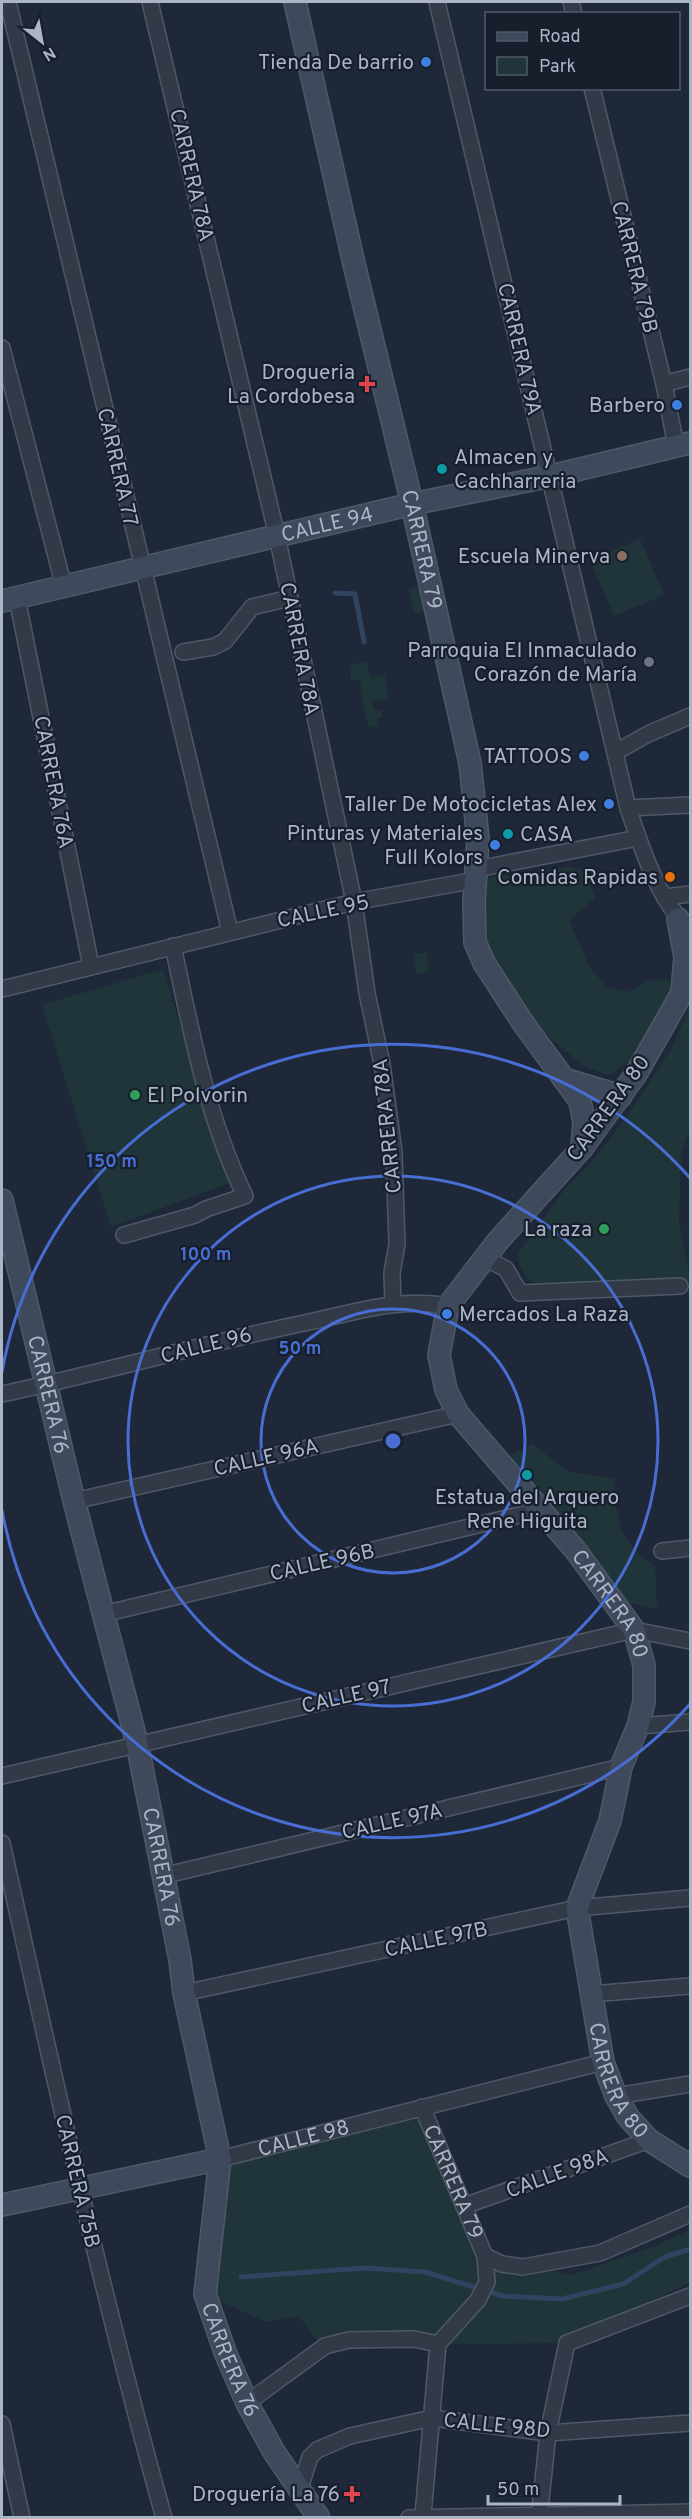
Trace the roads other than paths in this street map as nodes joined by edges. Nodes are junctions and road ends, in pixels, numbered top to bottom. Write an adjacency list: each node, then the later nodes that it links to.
1 (8, 2): 13 (street, CARRERA 77)
2 (150, 2): 12 (street, CARRERA 78A)
3 (296, 2): 11 (street, CARRERA 79)
4 (437, 2): 10 (street, CARRERA 79A)
5 (592, 90): 8 (street, CARRERA 79B)
6 (2, 348): 14 (street)
7 (690, 377): 8 (street)
8 (664, 384): 9 (street, CARRERA 79B)
9 (683, 445): 10 (street, CALLE 94)
10 (551, 476): 11 (street, CALLE 94); 19 (street, CARRERA 79A)
11 (412, 504): 12 (street, CALLE 94); 23 (street, CARRERA 79)
12 (277, 536): 13 (street, CALLE 94); 15 (street, CARRERA 78A)
13 (142, 568): 14 (street, CALLE 94); 28 (street, CARRERA 77)
14 (64, 587): 16 (street, CALLE 94)
15 (290, 598): 17 (street); 26 (street, CARRERA 78A)
16 (9, 600): 30 (street, CARRERA 76A)
17 (183, 652)
18 (690, 716): 19 (street)
19 (616, 753): 21 (street, CARRERA 79A)
20 (690, 805): 21 (street)
21 (628, 808): 22 (street, CARRERA 79A)
22 (638, 838): 23 (street, CALLE 95); 25 (street, CARRERA 79A)
23 (476, 875): 26 (street, CALLE 95); 33 (street, CARRERA 79)
24 (690, 894): 25 (street)
25 (664, 897): 27 (street, CARRERA 79A)
26 (354, 902): 28 (street, CALLE 95); 40 (street, CARRERA 78A)
27 (684, 923): 31 (street)
28 (230, 932): 29 (street, CALLE 95)
29 (173, 946): 30 (street, CALLE 95); 37 (street)
30 (91, 966): 32 (street, CALLE 95)
31 (688, 986): 34 (street, CARRERA 80)
32 (2, 989)
33 (564, 1079): 34 (street); 35 (street, CARRERA 79)
34 (621, 1096): 35 (street, CARRERA 80)
35 (582, 1148): 38 (street, CARRERA 80)
36 (2, 1200): 42 (street, CARRERA 76)
37 (124, 1235)
38 (485, 1258): 39 (street); 41 (street, CARRERA 80)
39 (680, 1286)
40 (393, 1304): 41 (street, CALLE 96); 42 (street, CALLE 96)
41 (448, 1306): 44 (street, CARRERA 80)
42 (46, 1385): 43 (street, CALLE 96); 45 (street, CARRERA 76)
43 (2, 1394)
44 (458, 1414): 45 (street, CALLE 96A); 46 (street, CARRERA 80)
45 (74, 1501): 49 (street, CARRERA 76)
46 (541, 1509): 49 (street, CALLE 96B); 50 (street, CARRERA 80)
47 (690, 1548): 48 (street)
48 (662, 1551)
49 (103, 1614): 54 (street, CARRERA 76)
50 (634, 1630): 51 (street, CALLE 97); 53 (street, CARRERA 80); 54 (street, CALLE 97)
51 (690, 1641)
52 (690, 1722): 53 (street)
53 (638, 1726): 55 (street, CARRERA 80)
54 (137, 1743): 56 (street, CALLE 97); 58 (street, CARRERA 76)
55 (621, 1767): 58 (street, CALLE 97A); 60 (street, CARRERA 80)
56 (2, 1776)
57 (2, 1843): 71 (street, CARRERA 75B)
58 (162, 1876): 62 (street, CARRERA 76)
59 (690, 1898): 60 (street, CALLE 97B)
60 (577, 1908): 62 (street, CALLE 97B); 63 (street, CARRERA 80)
61 (690, 1986): 63 (street)
62 (184, 1993): 69 (street, CARRERA 76)
63 (591, 1994): 64 (street, CARRERA 80)
64 (603, 2062): 66 (street, CARRERA 80); 67 (street, CALLE 98)
65 (690, 2084): 66 (street)
66 (616, 2096): 68 (street, CARRERA 80)
67 (422, 2107): 69 (street, CALLE 98); 73 (street, CARRERA 79)
68 (649, 2140): 70 (street, CARRERA 80); 73 (street, CALLE 98A)
69 (220, 2159): 71 (street, CALLE 98); 78 (street, CARRERA 76)
70 (690, 2166)
71 (79, 2188): 72 (street, CALLE 98); 87 (street, CARRERA 75B)
72 (2, 2205)
73 (464, 2206): 75 (street, CARRERA 79)
74 (690, 2214): 75 (street)
75 (485, 2256): 77 (street, CARRERA 79)
76 (690, 2295): 82 (street)
77 (438, 2344): 78 (street); 79 (street)
78 (247, 2403): 83 (street, CARRERA 76)
79 (432, 2418): 82 (street, CALLE 98D); 83 (street, CALLE 98D); 85 (street)
80 (690, 2423): 82 (street, CALLE 98D)
81 (2, 2424): 86 (street)
82 (548, 2433): 89 (street)
83 (299, 2491): 88 (street, CARRERA 76)
84 (690, 2512): 89 (street)
85 (416, 2516): 89 (street)
86 (22, 2517)
87 (164, 2517)
88 (319, 2517)
89 (539, 2517)

